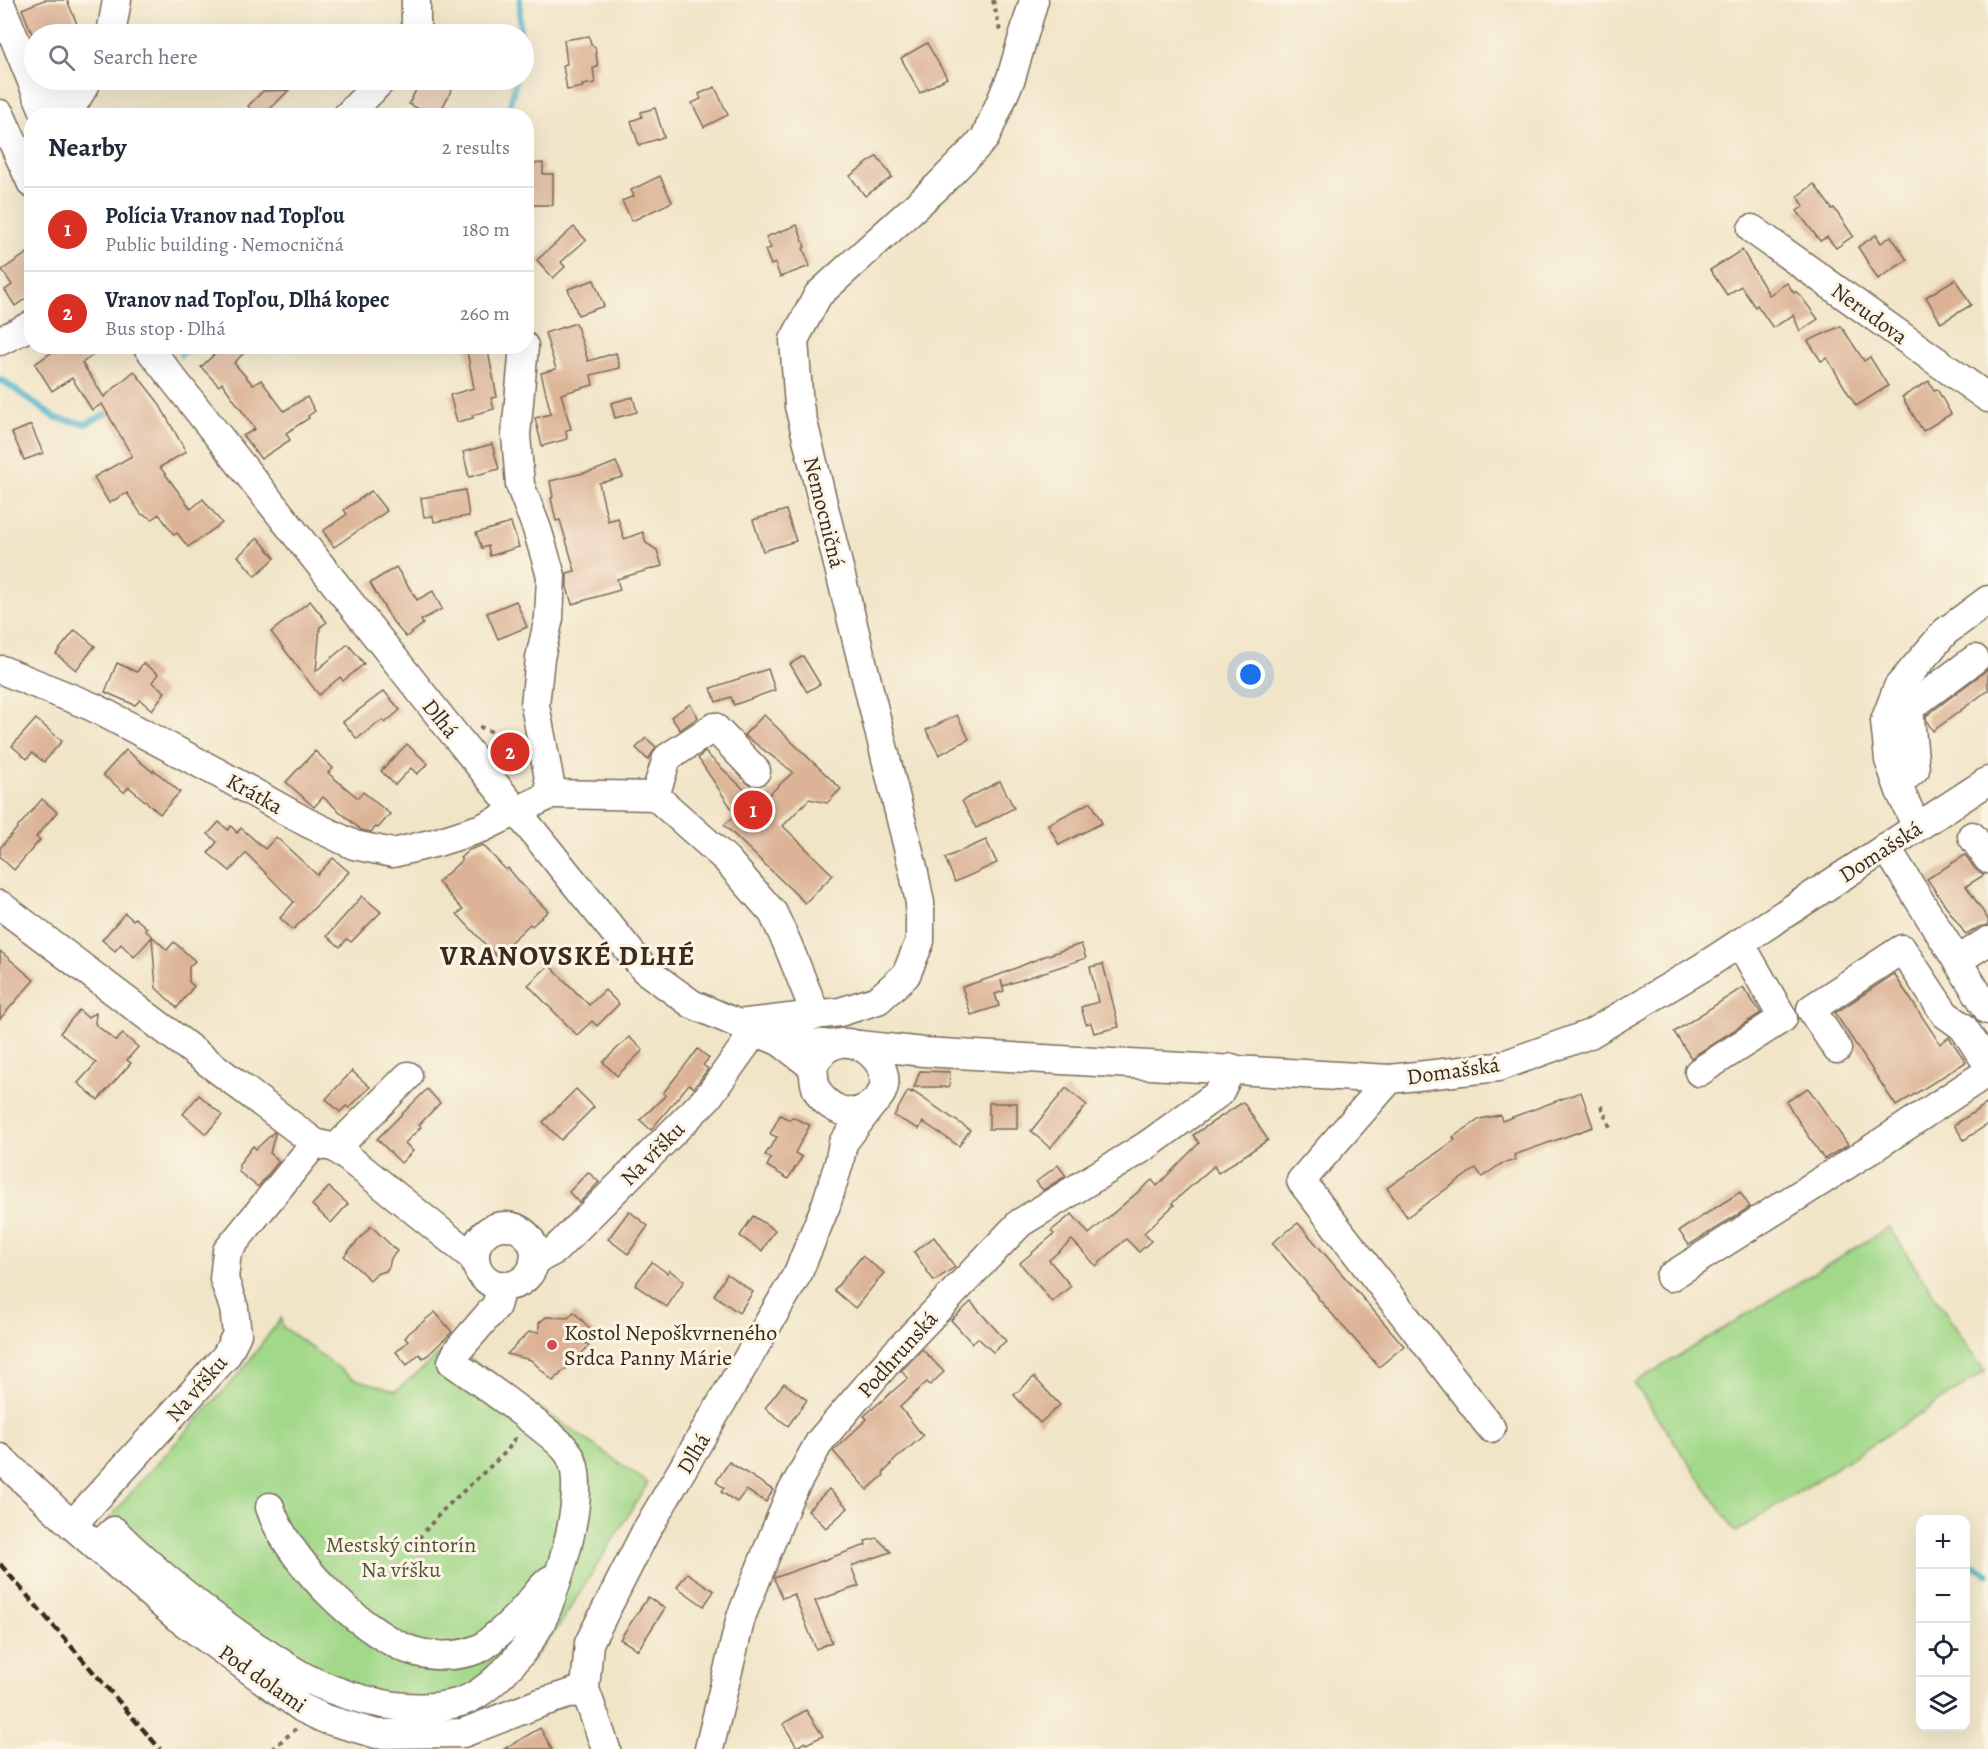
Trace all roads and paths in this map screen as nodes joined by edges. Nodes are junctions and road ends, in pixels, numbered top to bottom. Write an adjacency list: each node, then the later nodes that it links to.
1 (117, 0): 5 (street)
2 (416, 0): 6 (street)
3 (1034, 0): 36 (street, Nemocničná)
4 (0, 1): 7 (street)
5 (113, 24)
6 (416, 24)
7 (24, 41)
8 (372, 90): 9 (street)
9 (355, 108)
10 (0, 114): 11 (street)
11 (24, 162)
12 (1752, 228): 17 (street, Nerudova)
13 (24, 329): 14 (street)
14 (0, 341)
15 (153, 354): 28 (street, Dlhá)
16 (523, 354): 26 (street)
17 (1988, 398)
18 (1988, 600): 25 (street)
19 (1975, 658): 25 (street)
20 (2, 670): 28 (street, Krátka)
21 (471, 726): 22 (path)
22 (525, 771)
23 (756, 771): 27 (street)
24 (1988, 781): 29 (street, Domašská)
25 (1898, 784): 29 (street)
26 (552, 794): 27 (street); 28 (street)
27 (655, 796): 36 (street)
28 (517, 811): 36 (street, Dlhá)
29 (1917, 827): 30 (street, Domašská)
30 (1886, 847): 33 (street, Domašská); 34 (street)
31 (0, 905): 52 (street)
32 (1988, 941): 34 (street)
33 (1740, 943): 44 (street); 47 (street, Domašská)
34 (1957, 961): 35 (street)
35 (1988, 1010)
36 (781, 1021): 37 (street, Domašská); 41 (street); 55 (street, Na vŕšku)
37 (846, 1045): 39 (street, Domašská); 41 (street); 43 (street)
38 (1837, 1049): 40 (street)
39 (911, 1051): 42 (street, Domašská); 43 (street)
40 (1988, 1054)
41 (813, 1067): 48 (street)
42 (1232, 1068): 47 (street, Domašská); 68 (street, Podhrunská)
43 (884, 1072): 49 (street)
44 (1699, 1072)
45 (1988, 1072): 56 (street)
46 (408, 1076): 52 (street, Na vŕšku)
47 (1390, 1079): 58 (street)
48 (825, 1102): 49 (street); 53 (street)
49 (873, 1103): 53 (street, Dlhá)
50 (1601, 1106): 51 (path)
51 (1611, 1129)
52 (326, 1145): 54 (street); 62 (street, Na vŕšku)
53 (841, 1153): 66 (street, Dlhá)
54 (475, 1259): 55 (street); 57 (street)
55 (534, 1261): 57 (street)
56 (1670, 1277)
57 (502, 1286): 65 (street)
58 (1491, 1428)
59 (506, 1452): 63 (path)
60 (0, 1458): 62 (street, Pod dolami)
61 (270, 1508): 65 (street)
62 (72, 1525): 64 (street, Pod dolami)
63 (413, 1545)
64 (97, 1547): 65 (street); 66 (street, Pod dolami)
65 (559, 1573)
66 (585, 1689): 67 (street, Dlhá)
67 (606, 1749)
68 (709, 1749)

